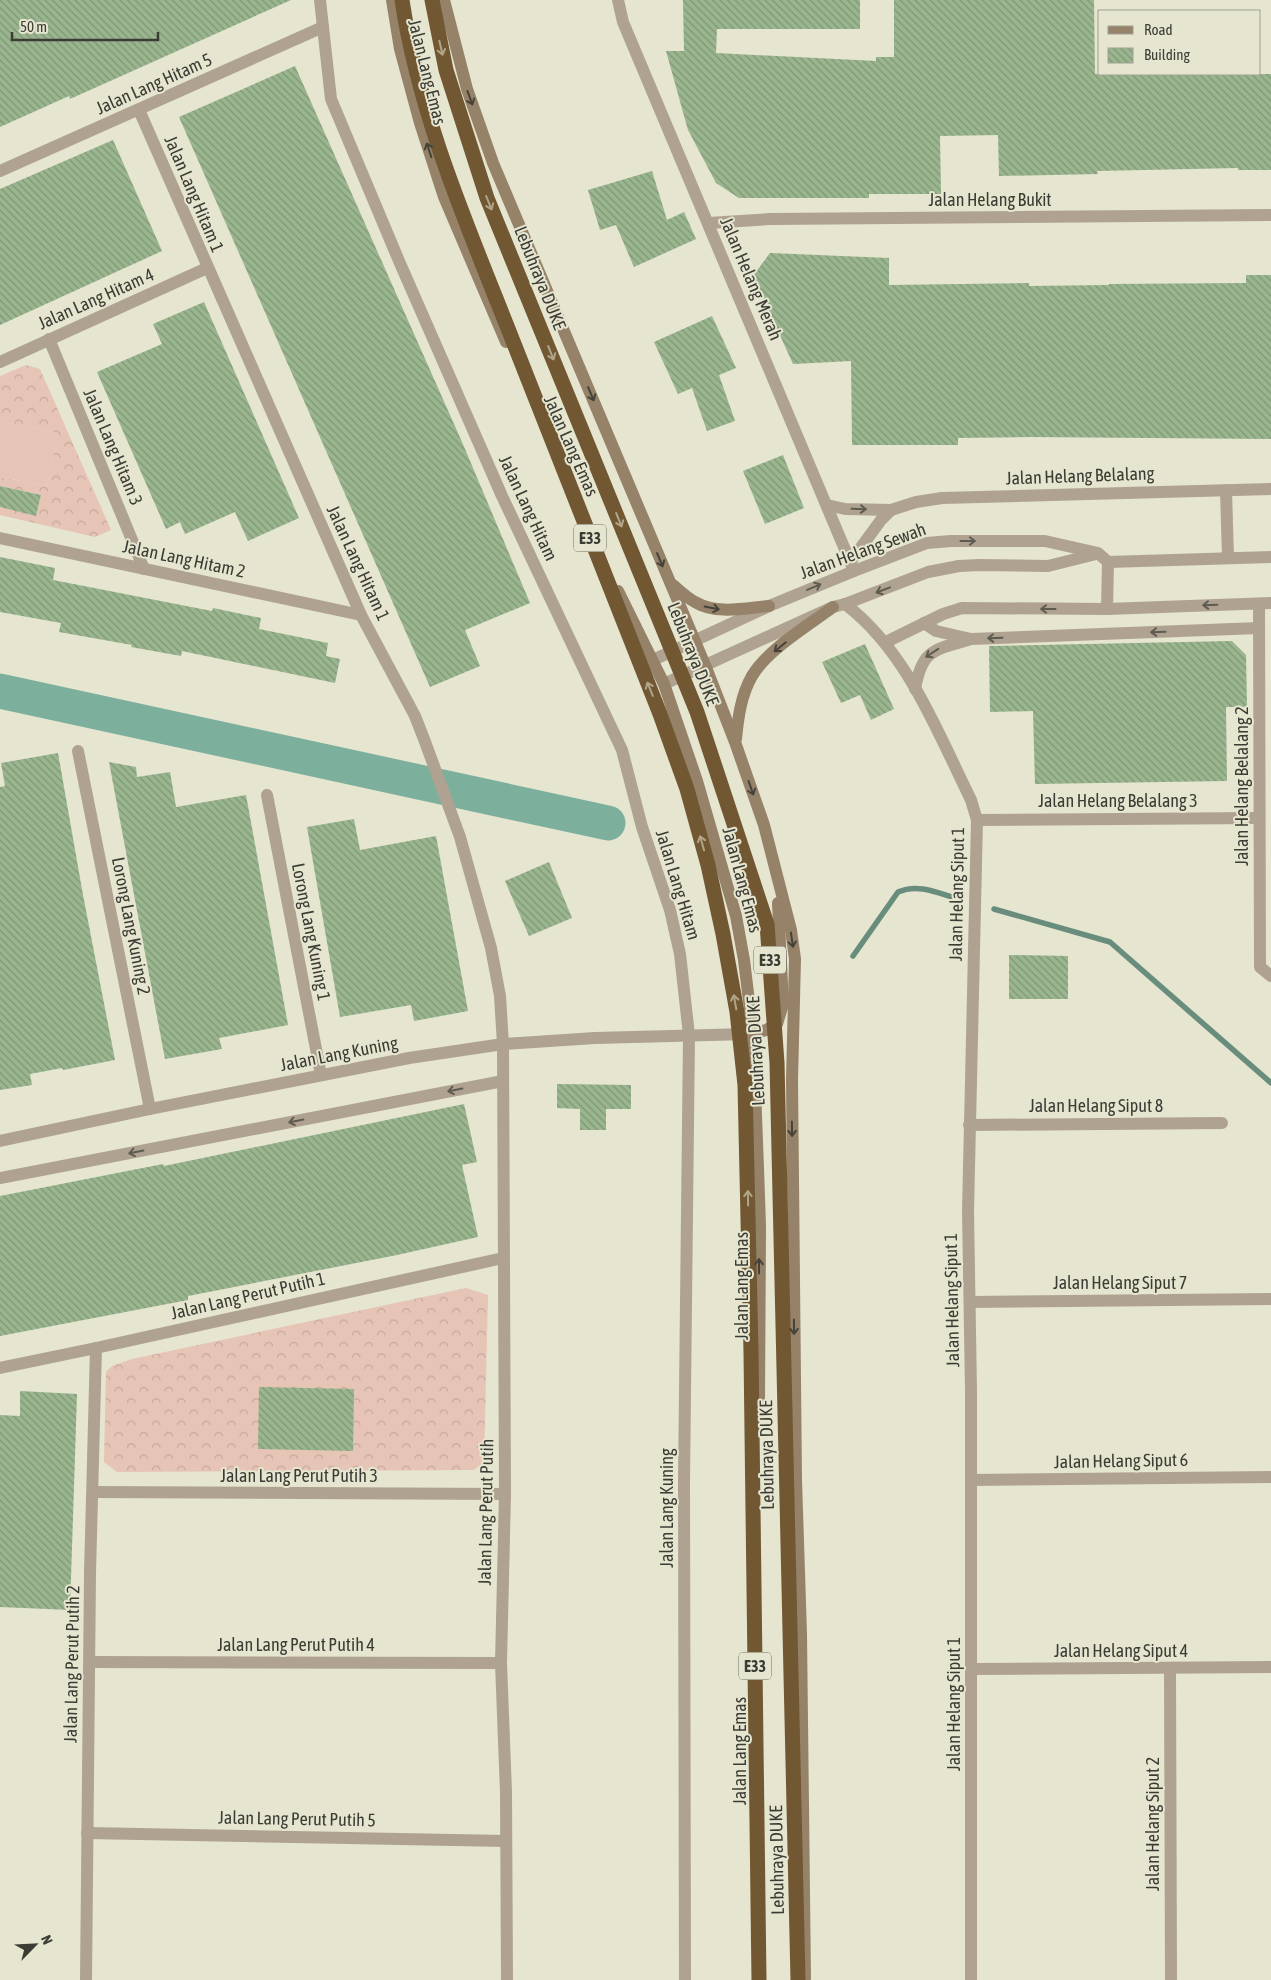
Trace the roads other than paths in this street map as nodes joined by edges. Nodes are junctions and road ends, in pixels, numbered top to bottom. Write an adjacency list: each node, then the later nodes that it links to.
1 (320, 0): 7 (street, Jalan Lang Hitam)
2 (392, 0): 36 (main road, Jalan Lang Emas, one-way to 2)
3 (402, 0): 76 (highway, Lebuhraya DUKE / E33, one-way to 3)
4 (432, 0): 77 (highway, Lebuhraya DUKE / E33, one-way to 77)
5 (444, 0): 25 (main road, Jalan Lang Emas, one-way to 25)
6 (618, 0): 11 (street, Jalan Helang Merah)
7 (323, 27): 8 (street, Jalan Lang Hitam 5); 48 (street, Jalan Lang Hitam)
8 (139, 110): 9 (street, Jalan Lang Hitam 5); 12 (street, Jalan Lang Hitam 1)
9 (0, 171)
10 (1271, 215): 11 (street, Jalan Helang Bukit)
11 (709, 223): 17 (street, Jalan Helang Merah)
12 (208, 268): 13 (street, Jalan Lang Hitam 4); 30 (street, Jalan Lang Hitam 1)
13 (49, 339): 14 (street, Jalan Lang Hitam 4); 24 (street, Jalan Lang Hitam 3)
14 (0, 362)
15 (1271, 489): 16 (street, Jalan Helang Belalang)
16 (1226, 490): 18 (street, Jalan Helang Belalang); 22 (street)
17 (827, 505): 18 (street, Jalan Helang Belalang, one-way to 18); 23 (street, Jalan Helang Merah)
18 (891, 510): 23 (street)
19 (0, 538): 24 (street, Jalan Lang Hitam 2)
20 (1271, 557): 22 (street, Jalan Helang Sewah)
21 (1103, 558): 22 (street, Jalan Helang Sewah); 23 (street, Jalan Helang Sewah, one-way to 21); 28 (street, Jalan Helang Sewah, one-way to 28); 29 (street)
22 (1228, 558)
23 (852, 566): 27 (street, Jalan Helang Sewah, one-way to 23)
24 (144, 569): 30 (street, Jalan Lang Hitam 2)
25 (670, 584): 27 (main road, one-way to 27); 34 (main road, Jalan Lang Emas)
26 (1265, 603): 29 (street, one-way to 29); 32 (street, Jalan Helang Belalang 2)
27 (769, 606): 34 (street, Jalan Helang Sewah)
28 (839, 606): 35 (street, Jalan Helang Siput 1); 37 (street, Jalan Helang Sewah); 40 (main road, one-way to 40)
29 (1107, 609): 31 (street, one-way to 31)
30 (361, 615): 49 (street, Jalan Lang Hitam 1)
31 (924, 623): 33 (street); 35 (street)
32 (1259, 628): 33 (street, one-way to 33); 43 (street, Jalan Helang Belalang 2)
33 (971, 639): 39 (street, one-way to 39)
34 (695, 640): 36 (street, Jalan Helang Sewah); 37 (main road, Jalan Lang Emas)
35 (886, 642): 39 (street, Jalan Helang Siput 1)
36 (653, 660): 38 (main road, Jalan Lang Emas)
37 (705, 665): 38 (street, Jalan Helang Sewah); 40 (main road, Jalan Lang Emas)
38 (664, 684): 47 (main road, Jalan Lang Emas)
39 (916, 689): 44 (street, Jalan Helang Siput 1)
40 (735, 742): 45 (main road, Jalan Lang Emas, one-way to 45)
41 (78, 750): 52 (street, Lorong Lang Kuning 2)
42 (267, 795): 50 (street, Lorong Lang Kuning 1)
43 (1259, 818): 44 (street, Jalan Helang Belalang 3); 46 (street, Jalan Helang Belalang 2)
44 (977, 820): 54 (street, Jalan Helang Siput 1)
45 (776, 876): 47 (main road); 78 (main road, Jalan Lang Emas, one-way to 78)
46 (1271, 976)
47 (753, 1034): 48 (street, Jalan Lang Kuning); 76 (main road, Jalan Lang Emas, one-way to 47)
48 (689, 1035): 49 (street, Jalan Lang Kuning); 75 (street, Jalan Lang Kuning)
49 (503, 1044): 50 (street, Jalan Lang Kuning); 51 (street, Jalan Lang Perut Putih)
50 (321, 1075): 52 (street, Jalan Lang Kuning)
51 (503, 1081): 56 (street, one-way to 56); 57 (street, Jalan Lang Perut Putih)
52 (150, 1108): 55 (street, Jalan Lang Kuning)
53 (1222, 1123): 54 (street, Jalan Helang Siput 8)
54 (969, 1125): 59 (street, Jalan Helang Siput 1)
55 (0, 1141)
56 (0, 1178)
57 (503, 1258): 60 (street, Jalan Lang Perut Putih 1); 65 (street, Jalan Lang Perut Putih)
58 (1271, 1299): 59 (street, Jalan Helang Siput 7)
59 (970, 1302): 63 (street, Jalan Helang Siput 1)
60 (96, 1348): 61 (street, Jalan Lang Perut Putih 1); 64 (street, Jalan Lang Perut Putih 2)
61 (0, 1368)
62 (1271, 1477): 63 (street, Jalan Helang Siput 6)
63 (971, 1480): 70 (street, Jalan Helang Siput 1)
64 (93, 1492): 65 (street, Jalan Lang Perut Putih 3); 66 (street, Jalan Lang Perut Putih 2)
65 (505, 1494): 67 (street, Jalan Lang Perut Putih)
66 (90, 1662): 67 (street, Jalan Lang Perut Putih 4); 71 (street, Jalan Lang Perut Putih 2)
67 (502, 1663): 72 (street, Jalan Lang Perut Putih)
68 (1271, 1667): 69 (street, Jalan Helang Siput 4)
69 (1170, 1668): 70 (street, Jalan Helang Siput 4); 80 (street, Jalan Helang Siput 2)
70 (972, 1669): 79 (street, Jalan Helang Siput 1)
71 (87, 1833): 72 (street, Jalan Lang Perut Putih 5); 73 (street, Jalan Lang Perut Putih 2)
72 (506, 1841): 74 (street, Jalan Lang Perut Putih)
73 (86, 1980)
74 (507, 1980)
75 (685, 1980)
76 (758, 1980)
77 (798, 1980)
78 (805, 1980)
79 (971, 1980)
80 (1171, 1980)

